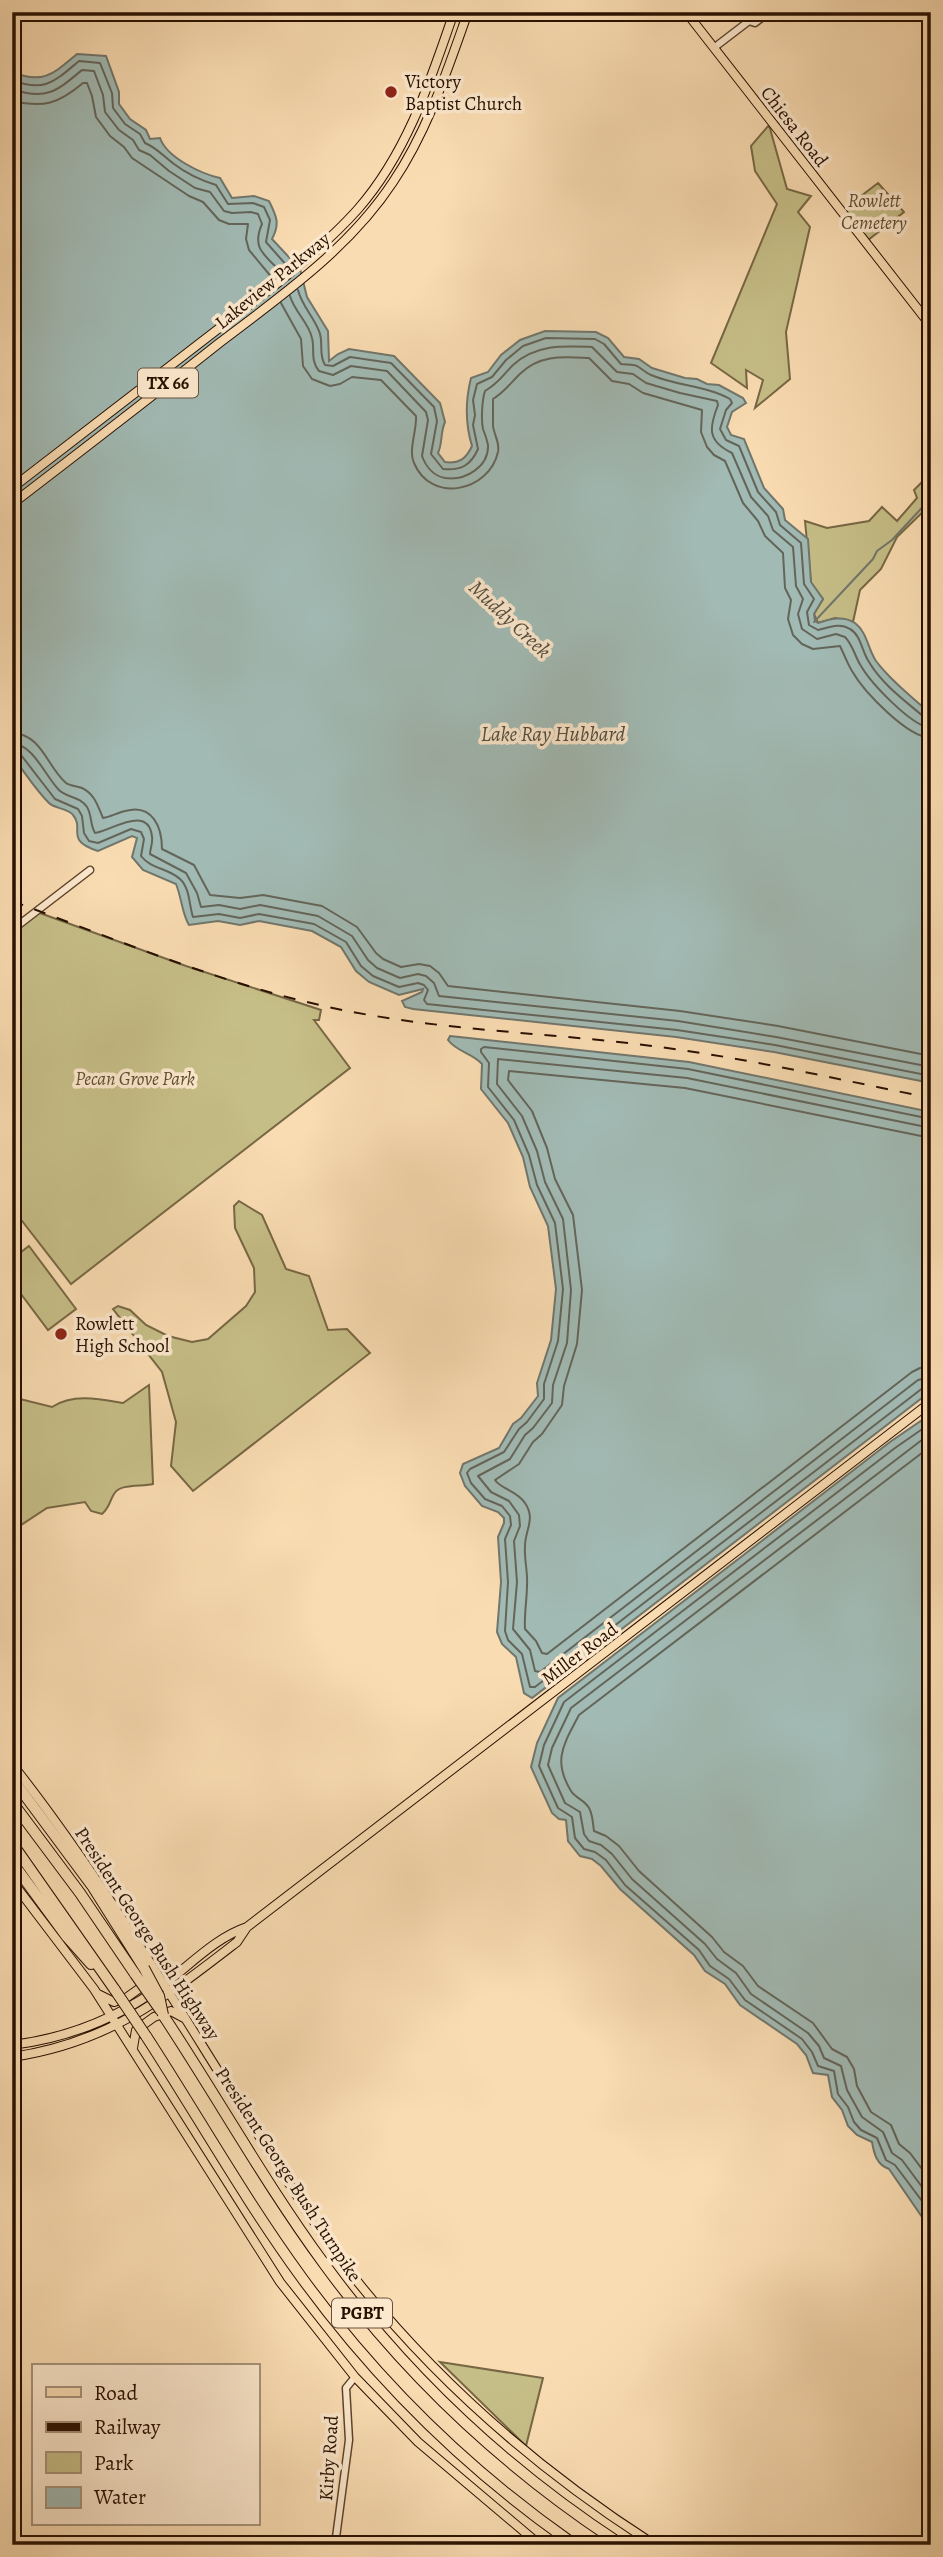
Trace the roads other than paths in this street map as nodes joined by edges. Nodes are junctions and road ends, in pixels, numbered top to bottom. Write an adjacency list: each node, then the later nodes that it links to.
1 (454, 12): 8 (main road, Lakeview Parkway / TX 66)
2 (468, 12): 9 (main road, Lakeview Parkway / TX 66)
3 (686, 12): 7 (main road, Chiesa Road)
4 (752, 12): 6 (street)
5 (769, 12): 6 (street)
6 (749, 21): 7 (street)
7 (715, 47): 10 (main road, Chiesa Road)
8 (411, 127): 9 (main road); 11 (main road, Lakeview Parkway / TX 66)
9 (406, 162): 12 (main road, Lakeview Parkway / TX 66)
10 (931, 326)
11 (12, 488)
12 (12, 504)
13 (90, 870): 14 (street)
14 (12, 930)
15 (931, 1402): 22 (main road, Miller Road)
16 (12, 1763): 23 (main road, President George Bush Highway)
17 (12, 1778): 23 (highway)
18 (12, 1802): 23 (highway, President George Bush Turnpike / PGBT)
19 (12, 1843): 26 (highway, PGBT)
20 (12, 1862): 26 (highway)
21 (12, 1881): 25 (main road)
22 (247, 1927): 24 (main road, Miller Road); 27 (main road, Miller Road)
23 (143, 1968): 24 (main road, President George Bush Highway); 25 (main road); 38 (highway, President George Bush Turnpike / PGBT, bridge)
24 (164, 1984): 27 (main road, President George Bush Highway); 28 (main road, Miller Road)
25 (94, 1989): 28 (main road)
26 (115, 1990): 37 (highway, PGBT, bridge)
27 (170, 1993): 29 (main road, President George Bush Highway); 30 (main road, Miller Road)
28 (111, 2016): 30 (main road); 31 (main road, Miller Road)
29 (187, 2020): 32 (main road); 39 (main road, President George Bush Highway)
30 (117, 2026): 32 (main road); 33 (main road, Miller Road)
31 (12, 2045)
32 (134, 2051): 34 (main road)
33 (12, 2057)
34 (355, 2377): 35 (street, Kirby Road); 36 (main road)
35 (335, 2545)
36 (540, 2545)
37 (575, 2545)
38 (622, 2545)
39 (655, 2545)

